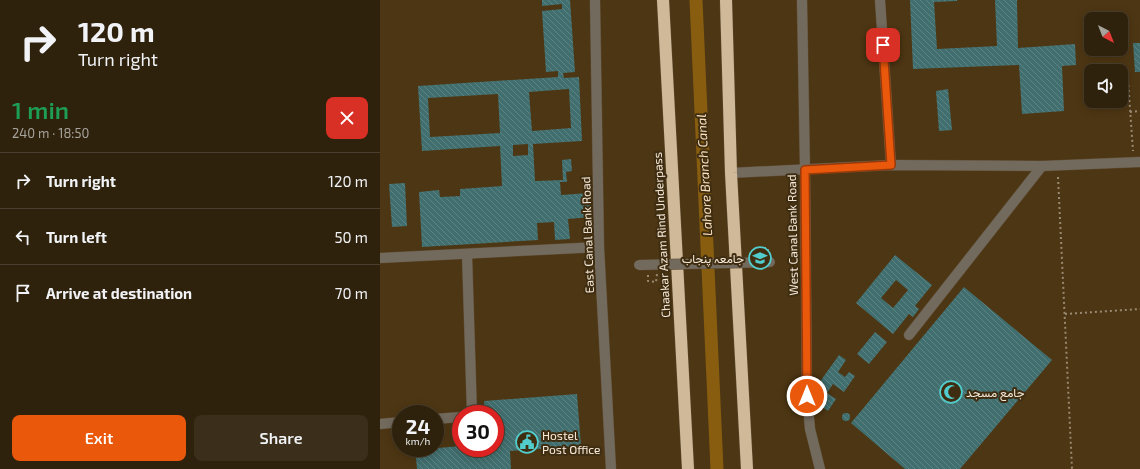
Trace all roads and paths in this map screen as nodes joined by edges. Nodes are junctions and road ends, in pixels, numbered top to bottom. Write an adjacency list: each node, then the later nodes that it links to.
1 (595, 0): 15 (street, East Canal Bank Road)
2 (663, 0): 27 (highway, Chaakar Azam Rind Underpass)
3 (726, 0): 14 (highway)
4 (802, 0): 13 (street, West Canal Bank Road)
5 (880, 0): 10 (street)
6 (1128, 80): 8 (path)
7 (1140, 111): 8 (path)
8 (1130, 112): 9 (path)
9 (1137, 162): 11 (street)
10 (891, 165): 12 (street); 13 (street)
11 (1058, 165): 12 (street); 21 (path)
12 (1042, 166): 22 (street)
13 (805, 170): 14 (street); 29 (street, West Canal Bank Road)
14 (731, 173): 28 (highway)
15 (599, 246): 16 (street); 26 (street, East Canal Bank Road)
16 (467, 254): 17 (street); 23 (street)
17 (380, 258)
18 (770, 262): 19 (street, bridge)
19 (639, 265)
20 (1140, 309): 21 (path)
21 (1065, 314): 30 (path)
22 (909, 335)
23 (472, 405)
24 (392, 423): 25 (street)
25 (380, 424)
26 (610, 469)
27 (688, 469)
28 (747, 469)
29 (820, 469)
30 (1072, 469)

